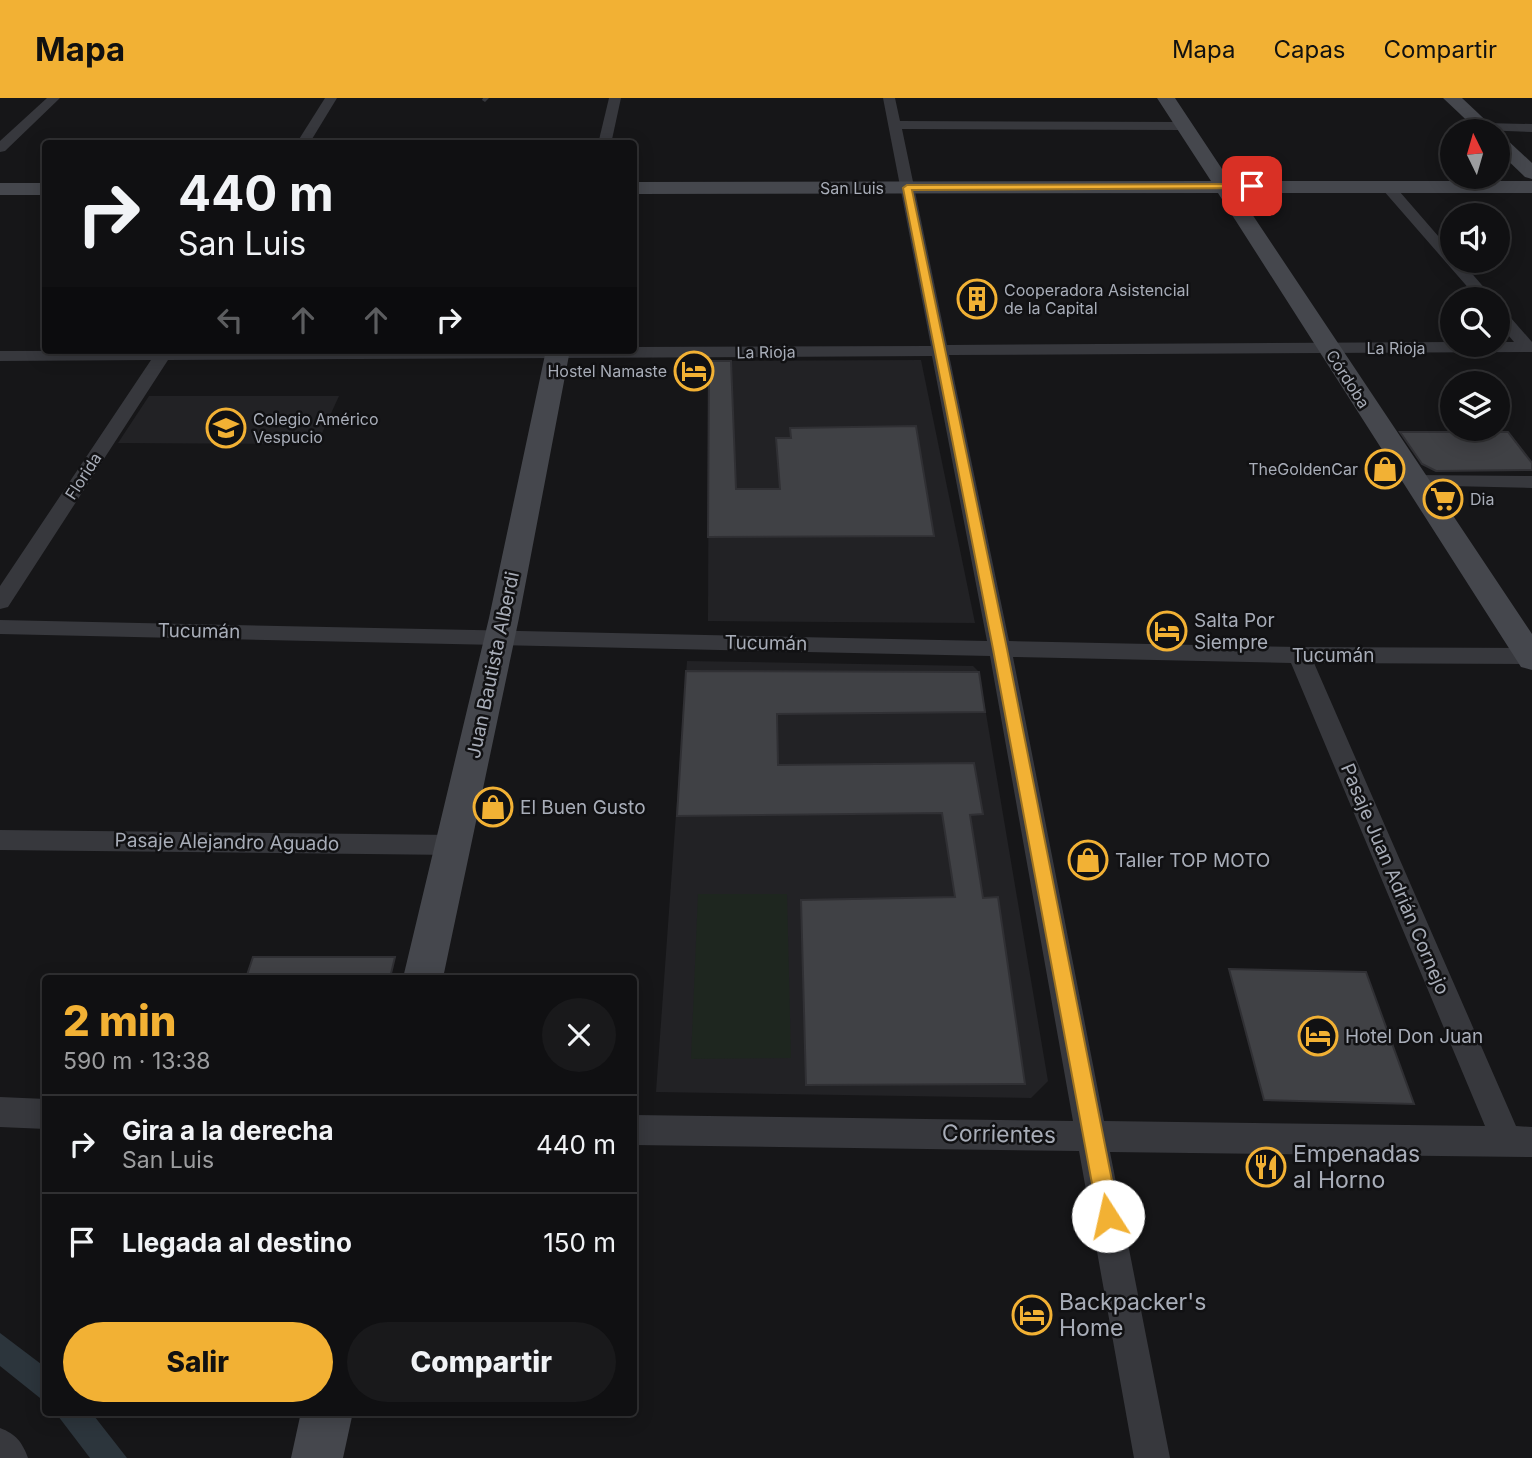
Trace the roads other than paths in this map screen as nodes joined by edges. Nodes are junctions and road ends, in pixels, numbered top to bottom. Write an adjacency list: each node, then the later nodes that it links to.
1 (54, 98): 14 (street)
2 (331, 98): 12 (street)
3 (615, 98): 13 (street)
4 (889, 98): 8 (street)
5 (1166, 98): 9 (street, Córdoba)
6 (1452, 98): 7 (street)
7 (1475, 119)
8 (895, 125): 9 (street); 21 (street)
9 (1185, 126): 17 (street, Córdoba)
10 (1532, 128): 11 (street)
11 (1510, 131)
12 (305, 140)
13 (605, 140)
14 (0, 148)
15 (1510, 152): 16 (street)
16 (1532, 173)
17 (1225, 186): 18 (street, San Luis); 21 (street, San Luis); 27 (street, Córdoba)
18 (1388, 187): 19 (street, San Luis); 24 (street)
19 (1532, 187)
20 (637, 188): 21 (street, San Luis)
21 (907, 188): 28 (street)
22 (0, 189): 23 (street)
23 (42, 189)
24 (1476, 287)
25 (1510, 326): 26 (street)
26 (1530, 347): 27 (street, La Rioja)
27 (1327, 348): 28 (street, La Rioja); 34 (street, Córdoba)
28 (940, 351): 29 (street, La Rioja); 39 (street)
29 (637, 352)
30 (109, 354): 33 (street, La Rioja)
31 (163, 354): 36 (street, Florida)
32 (558, 354): 38 (street, Juan Bautista Alberdi)
33 (0, 356)
34 (1413, 481): 35 (street); 41 (street, Córdoba)
35 (1532, 482)
36 (0, 602)
37 (0, 627): 38 (street, Tucumán)
38 (499, 637): 39 (street, Tucumán); 43 (street, Juan Bautista Alberdi)
39 (1000, 649): 40 (street, Tucumán); 48 (street)
40 (1299, 655): 41 (street, Tucumán); 49 (street, Pasaje Juan Adrián Cornejo)
41 (1531, 657)
42 (0, 839): 43 (street, Pasaje Alejandro Aguado)
43 (454, 845): 44 (street, Juan Bautista Alberdi)
44 (424, 975)
45 (0, 1112): 46 (street)
46 (42, 1114)
47 (637, 1130): 48 (street, Corrientes)
48 (1093, 1136): 49 (street, Corrientes); 54 (street)
49 (1520, 1142)
50 (326, 1416): 53 (street)
51 (0, 1446): 52 (street)
52 (10, 1458)
53 (317, 1458)
54 (1152, 1458)

